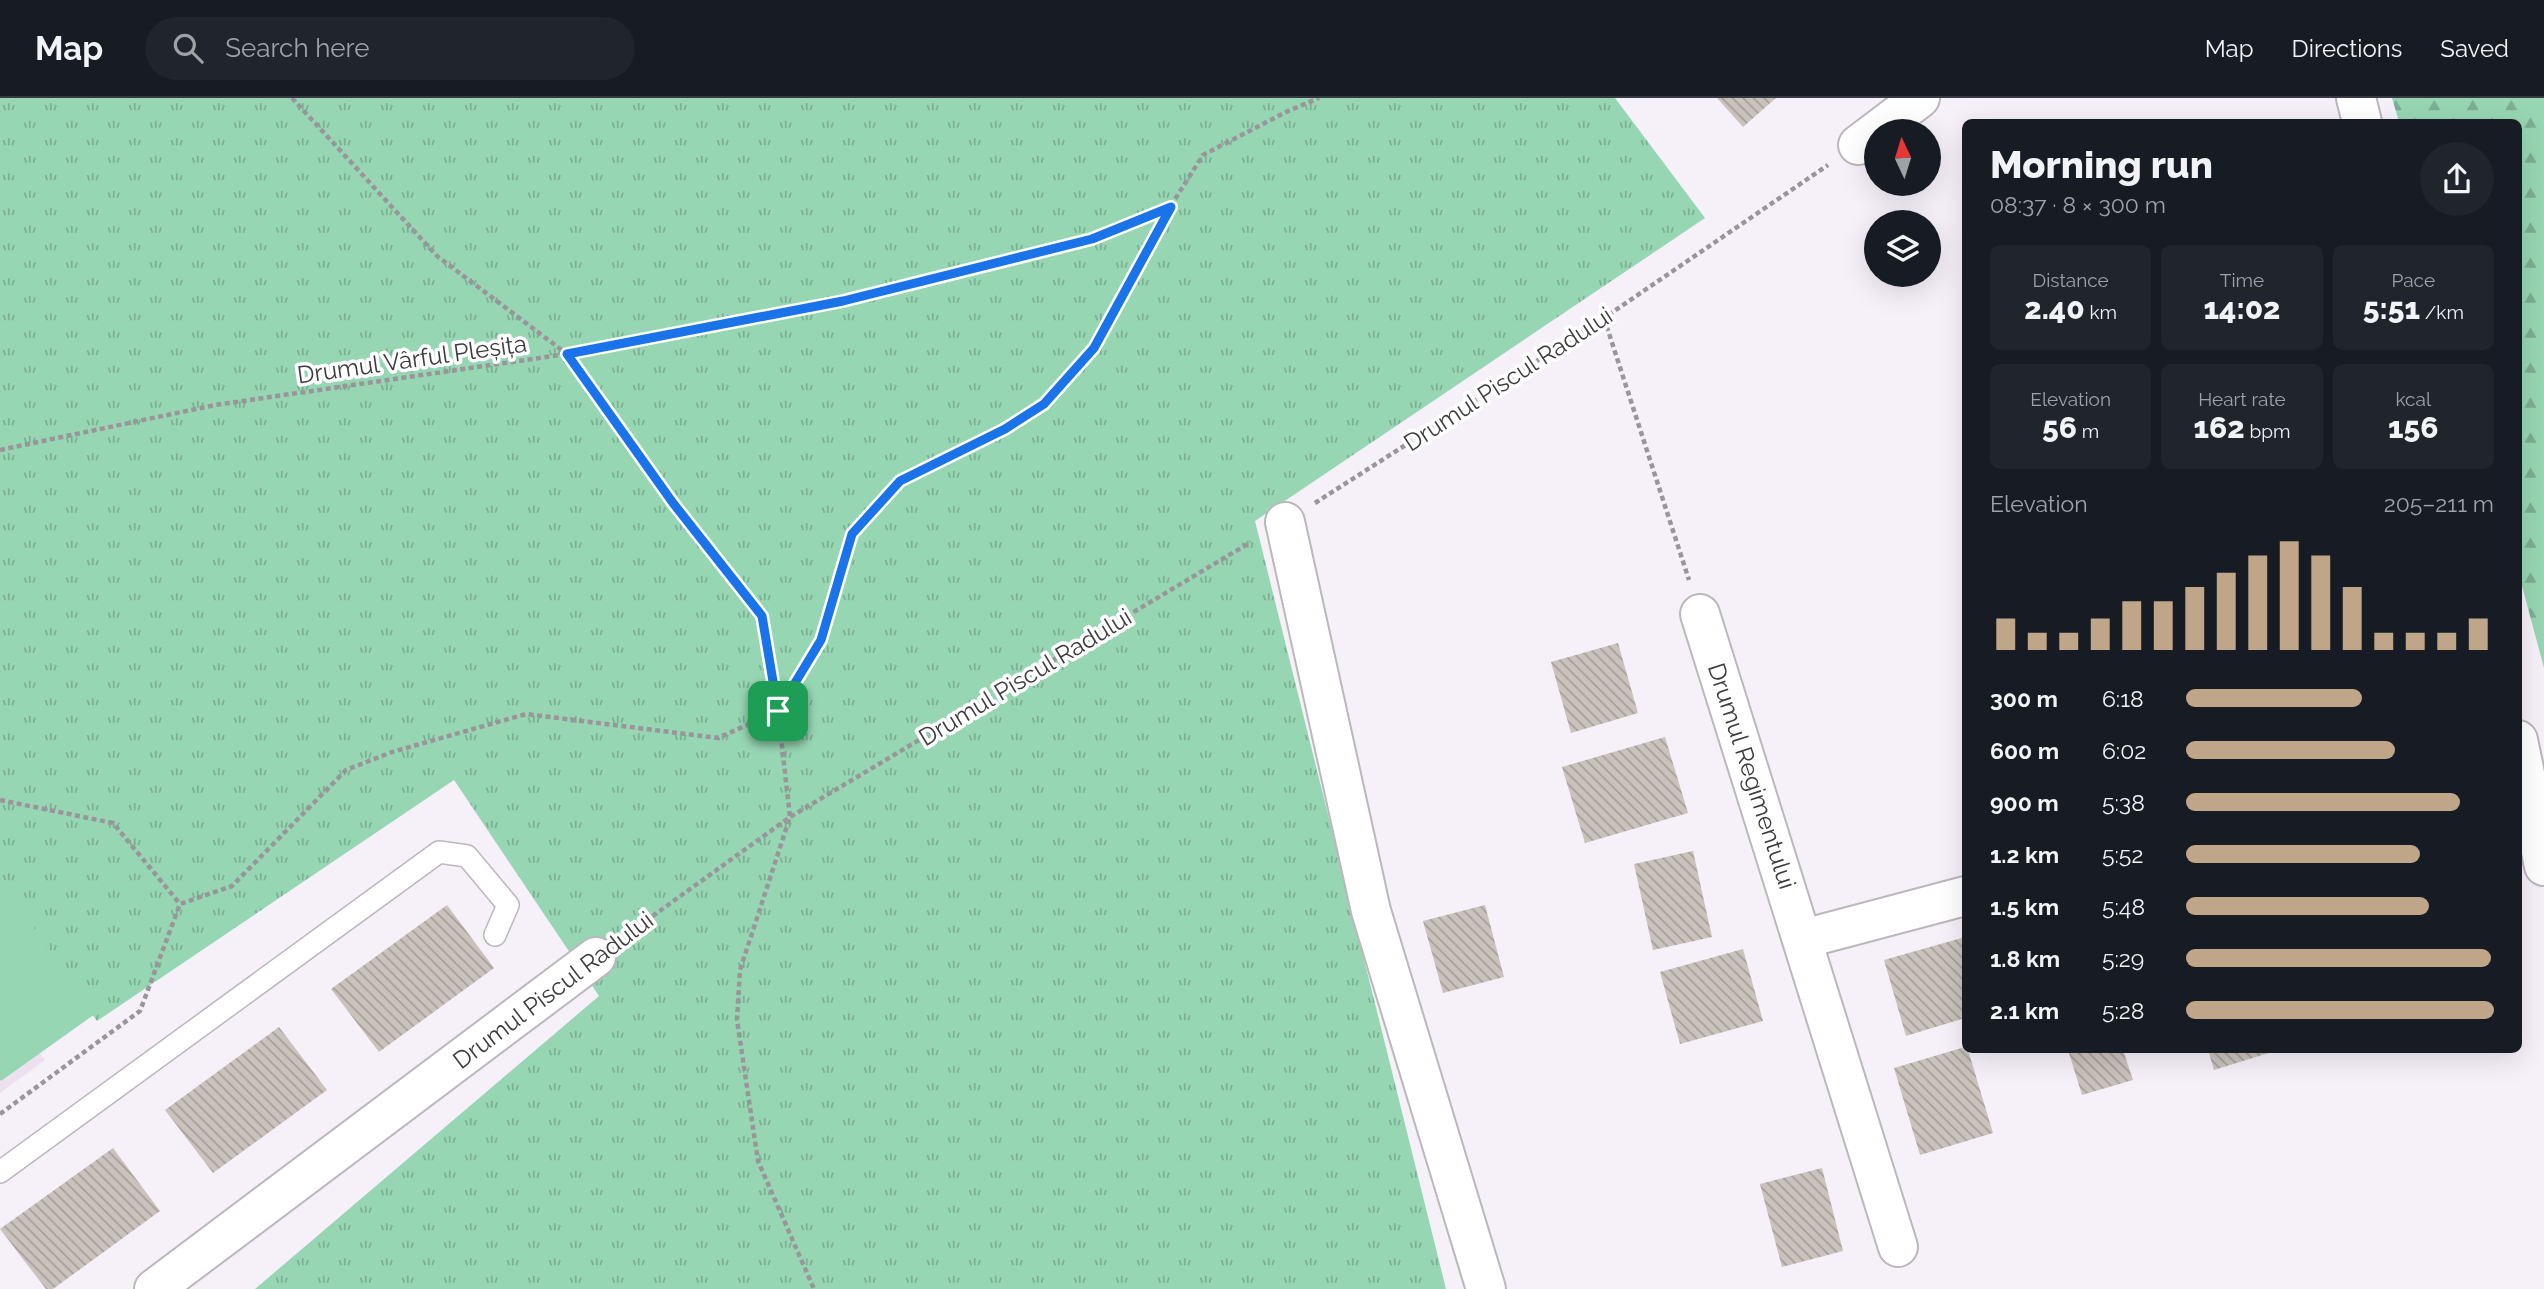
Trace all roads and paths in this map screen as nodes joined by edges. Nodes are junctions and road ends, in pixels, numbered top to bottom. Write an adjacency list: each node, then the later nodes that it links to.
1 (292, 98): 9 (path)
2 (1319, 98): 7 (path)
3 (1920, 98): 6 (street)
4 (2356, 98): 5 (street)
5 (2361, 119)
6 (1858, 145): 8 (path, Drumul Piscul Radului)
7 (1171, 207): 9 (path, Drumul Vârful Pleșița); 13 (path)
8 (1604, 318): 11 (path, Drumul Piscul Radului); 12 (path)
9 (567, 354): 10 (path, Drumul Vârful Pleșița); 13 (path)
10 (0, 450)
11 (1285, 522): 16 (path, Drumul Piscul Radului); 28 (street)
12 (1700, 614): 21 (street, Drumul Regimentului)
13 (778, 711): 16 (path); 19 (path)
14 (2522, 761): 17 (street)
15 (0, 800): 19 (path)
16 (790, 817): 22 (path, Drumul Piscul Radului); 27 (path)
17 (2544, 866)
18 (1962, 897): 21 (street)
19 (180, 904): 23 (path)
20 (495, 935): 24 (lane)
21 (1803, 939): 25 (street, Drumul Regimentului)
22 (596, 957): 26 (street, Drumul Piscul Radului)
23 (0, 1114)
24 (0, 1171)
25 (1898, 1247)
26 (154, 1289)
27 (814, 1289)
28 (1486, 1289)

